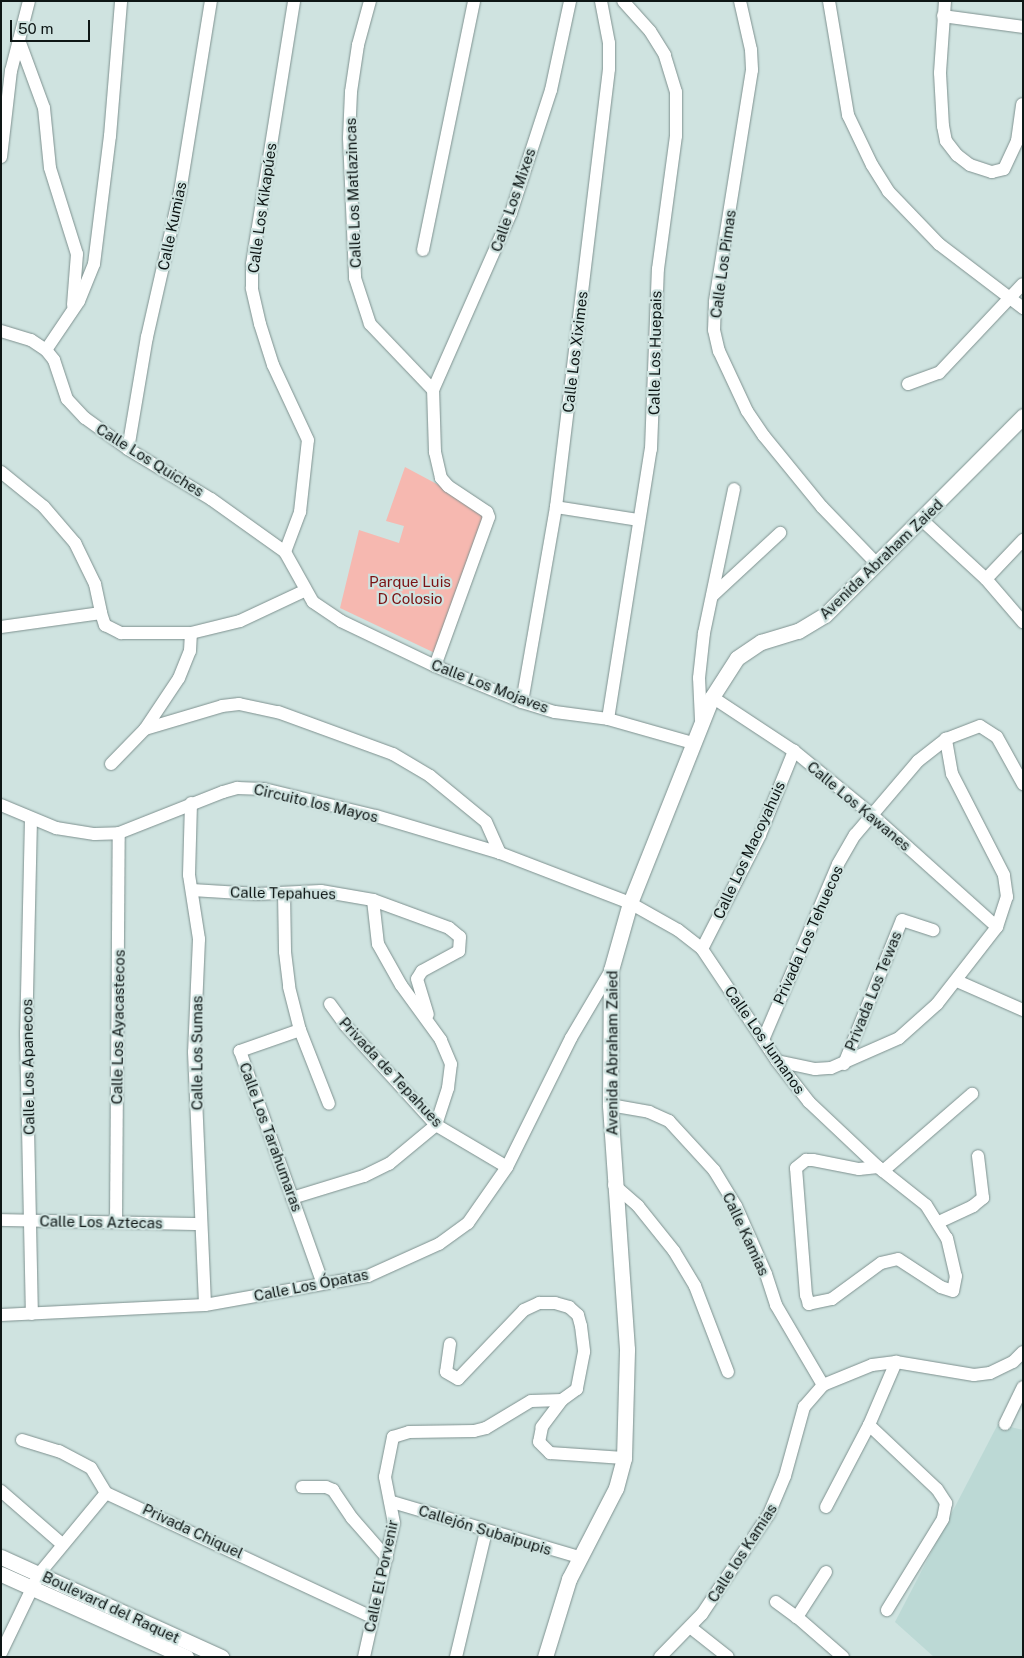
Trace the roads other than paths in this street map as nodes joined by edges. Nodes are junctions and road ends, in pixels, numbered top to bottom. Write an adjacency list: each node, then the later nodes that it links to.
1 (29, 1): 15 (street)
2 (120, 1): 22 (street)
3 (211, 1): 28 (street, Calle Kumias)
4 (294, 1): 36 (street, Calle Los Kikapúes)
5 (370, 1): 26 (street, Calle Los Matlazincas)
6 (474, 1): 18 (street)
7 (570, 1): 26 (street, Calle Los Mixes)
8 (601, 1): 31 (street, Calle Los Xiximes)
9 (623, 1): 32 (street, Calle Los Huepais)
10 (740, 1): 37 (street, Calle Los Pimas)
11 (829, 1): 20 (street)
12 (945, 1): 13 (street)
13 (943, 16): 14 (street); 16 (street)
14 (1023, 27)
15 (19, 40): 17 (street); 22 (street)
16 (1022, 104)
17 (1, 157)
18 (423, 250)
19 (1023, 284): 20 (street)
20 (1009, 299): 21 (street); 25 (street)
21 (1023, 308)
22 (72, 311): 24 (street)
23 (1, 332): 24 (street)
24 (46, 350): 28 (street, Calle Los Quiches)
25 (908, 384)
26 (433, 390): 45 (street)
27 (1023, 416): 33 (street, Avenida Abraham Zaied)
28 (128, 449): 36 (street, Calle Los Quiches)
29 (1, 472): 41 (street)
30 (734, 489): 40 (street)
31 (556, 507): 32 (street); 47 (street, Calle Los Xiximes)
32 (638, 520): 48 (street, Calle Los Huepais)
33 (922, 520): 37 (street, Avenida Abraham Zaied); 38 (street)
34 (780, 533): 40 (street)
35 (1023, 540): 38 (street)
36 (285, 552): 39 (street, Calle Los Quiches)
37 (877, 564): 46 (street, Avenida Abraham Zaied)
38 (986, 579): 42 (street)
39 (304, 591): 44 (street); 45 (street, Calle Los Mojaves)
40 (712, 596): 49 (street)
41 (101, 613): 43 (street); 44 (street)
42 (1023, 622)
43 (1, 628)
44 (191, 633): 50 (street)
45 (435, 666): 47 (street, Calle Los Mojaves)
46 (712, 697): 49 (street, Avenida Abraham Zaied); 53 (street, Calle Los Kawanes)
47 (522, 702): 48 (street, Calle Los Mojaves)
48 (608, 719): 52 (street, Calle Los Mojaves)
49 (701, 723): 52 (street, Avenida Abraham Zaied)
50 (145, 729): 54 (street); 61 (street)
51 (946, 740): 55 (street, Privada Los Tehuecos); 58 (street, Privada Los Tehuecos); 66 (street)
52 (692, 743): 65 (street, Avenida Abraham Zaied)
53 (794, 751): 58 (street, Calle Los Kawanes); 68 (street, Calle Los Macoyahuis)
54 (111, 764)
55 (1023, 784)
56 (191, 803): 60 (street, Circuito los Mayos); 61 (street, Circuito los Mayos); 62 (street, Calle Los Sumas)
57 (1, 805): 59 (street, Circuito los Mayos)
58 (871, 814): 66 (street, Calle Los Kawanes); 75 (street, Privada Los Tehuecos)
59 (32, 819): 60 (street, Circuito los Mayos); 88 (street, Calle Los Apanecos)
60 (119, 833): 89 (street, Calle Los Ayacastecos)
61 (500, 853): 65 (street, Circuito los Mayos)
62 (192, 890): 63 (street, Calle Tepahues); 91 (street, Calle Los Sumas)
63 (284, 893): 64 (street, Calle Tepahues); 73 (street)
64 (373, 900): 74 (street, Calle Tepahues); 74 (street, Calle Tepahues)
65 (630, 903): 68 (street, Calle Los Jumanos); 69 (street, Avenida Abraham Zaied)
66 (996, 927): 70 (street)
67 (932, 930): 77 (street, Privada Los Tewas)
68 (702, 949): 75 (street, Calle Los Jumanos)
69 (611, 970): 80 (street, Avenida Abraham Zaied); 83 (street, Calle Los Ópatas)
70 (957, 981): 72 (street); 77 (street)
71 (330, 1004): 81 (street, Privada de Tepahues)
72 (1023, 1010)
73 (300, 1030): 79 (street); 86 (street, Calle Los Tarahumaras)
74 (434, 1030): 81 (street, Calle Tepahues)
75 (762, 1040): 76 (street, Calle Los Jumanos)
76 (777, 1061): 77 (street); 84 (street, Calle Los Jumanos)
77 (844, 1064)
78 (972, 1094): 84 (street)
79 (329, 1104)
80 (610, 1105): 85 (street, Avenida Abraham Zaied); 100 (street, Calle Kamias)
81 (436, 1125): 83 (street, Privada de Tepahues); 86 (street)
82 (978, 1156): 90 (street)
83 (508, 1167): 92 (street, Calle Los Ópatas)
84 (880, 1169): 90 (street, Calle Los Jumanos); 90 (street, Calle Los Jumanos)
85 (614, 1185): 99 (street); 106 (street, Avenida Abraham Zaied)
86 (292, 1198): 92 (street, Calle Los Tarahumaras)
87 (1, 1220): 88 (street, Calle Los Aztecas)
88 (31, 1221): 89 (street, Calle Los Aztecas); 94 (street, Calle Los Apanecos)
89 (116, 1222): 91 (street, Calle Los Aztecas)
90 (939, 1222)
91 (200, 1224): 93 (street, Calle Los Sumas)
92 (323, 1284): 93 (street, Calle Los Ópatas)
93 (205, 1305): 94 (street, Calle Los Ópatas)
94 (32, 1314): 95 (street, Calle Los Ópatas)
95 (1, 1315)
96 (450, 1344): 102 (street)
97 (1023, 1352): 98 (street, Calle los Kamias)
98 (896, 1362): 100 (street, Calle los Kamias); 104 (street)
99 (728, 1372)
100 (824, 1385): 125 (street, Calle los Kamias)
101 (1023, 1387): 103 (street)
102 (562, 1400): 106 (street); 110 (street, Calle El Porvenir)
103 (1005, 1424)
104 (869, 1425): 111 (street); 122 (street)
105 (22, 1440): 109 (street)
106 (624, 1458): 116 (street, Avenida Abraham Zaied)
107 (302, 1487): 115 (street)
108 (1, 1491): 113 (street)
109 (106, 1493): 113 (street); 123 (street, Privada Chiquel)
110 (392, 1502): 112 (street, Callejón Subaipupis); 115 (street, Calle El Porvenir)
111 (826, 1507)
112 (486, 1531): 116 (street, Callejón Subaipupis); 130 (street)
113 (62, 1544): 119 (street)
114 (1, 1557): 119 (street, Boulevard del Raquet)
115 (387, 1558): 123 (street, Calle El Porvenir)
116 (579, 1558): 131 (street, Avenida Abraham Zaied)
117 (826, 1572): 124 (street)
118 (1, 1574): 120 (street, Boulevard del Raquet)
119 (39, 1574): 120 (street); 128 (street, Boulevard del Raquet)
120 (31, 1589): 126 (street); 127 (street, Boulevard del Raquet)
121 (776, 1602): 124 (street)
122 (888, 1610)
123 (372, 1618): 129 (street, Calle El Porvenir)
124 (797, 1618): 134 (street)
125 (690, 1626): 132 (street, Calle los Kamias); 133 (street)
126 (1, 1653)
127 (186, 1657)
128 (221, 1657)
129 (364, 1657)
130 (456, 1657)
131 (545, 1657)
132 (660, 1657)
133 (728, 1657)
134 (843, 1657)

